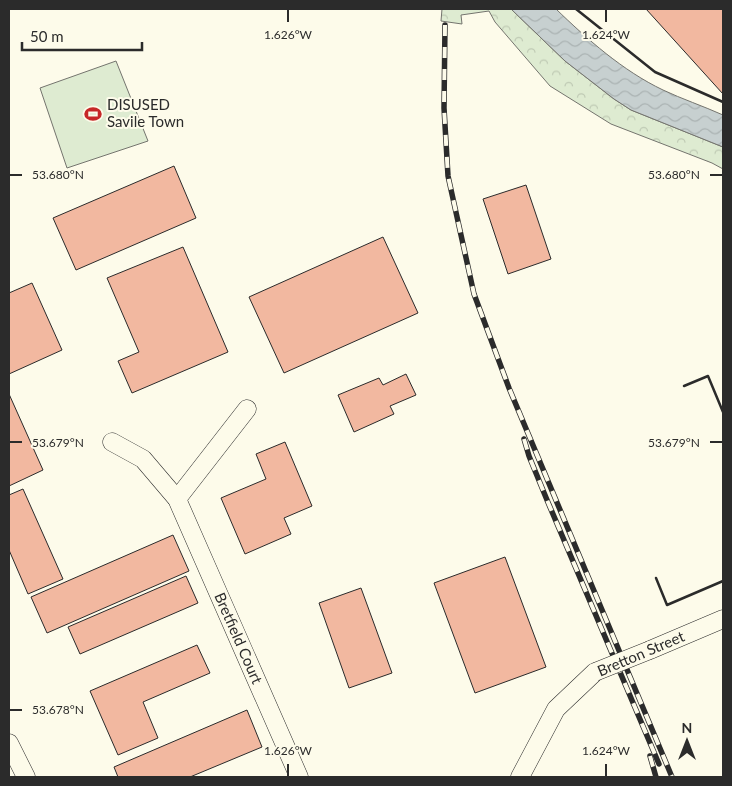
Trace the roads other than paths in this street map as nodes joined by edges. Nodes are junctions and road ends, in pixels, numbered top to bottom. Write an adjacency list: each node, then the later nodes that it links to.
1 (247, 409): 3 (street)
2 (112, 442): 3 (street, Bretfield Court)
3 (177, 499): 7 (street, Bretfield Court)
4 (723, 619): 8 (street, Bretton Street, bridge)
5 (9, 743): 6 (street)
6 (26, 777)
7 (299, 777)
8 (520, 777)

